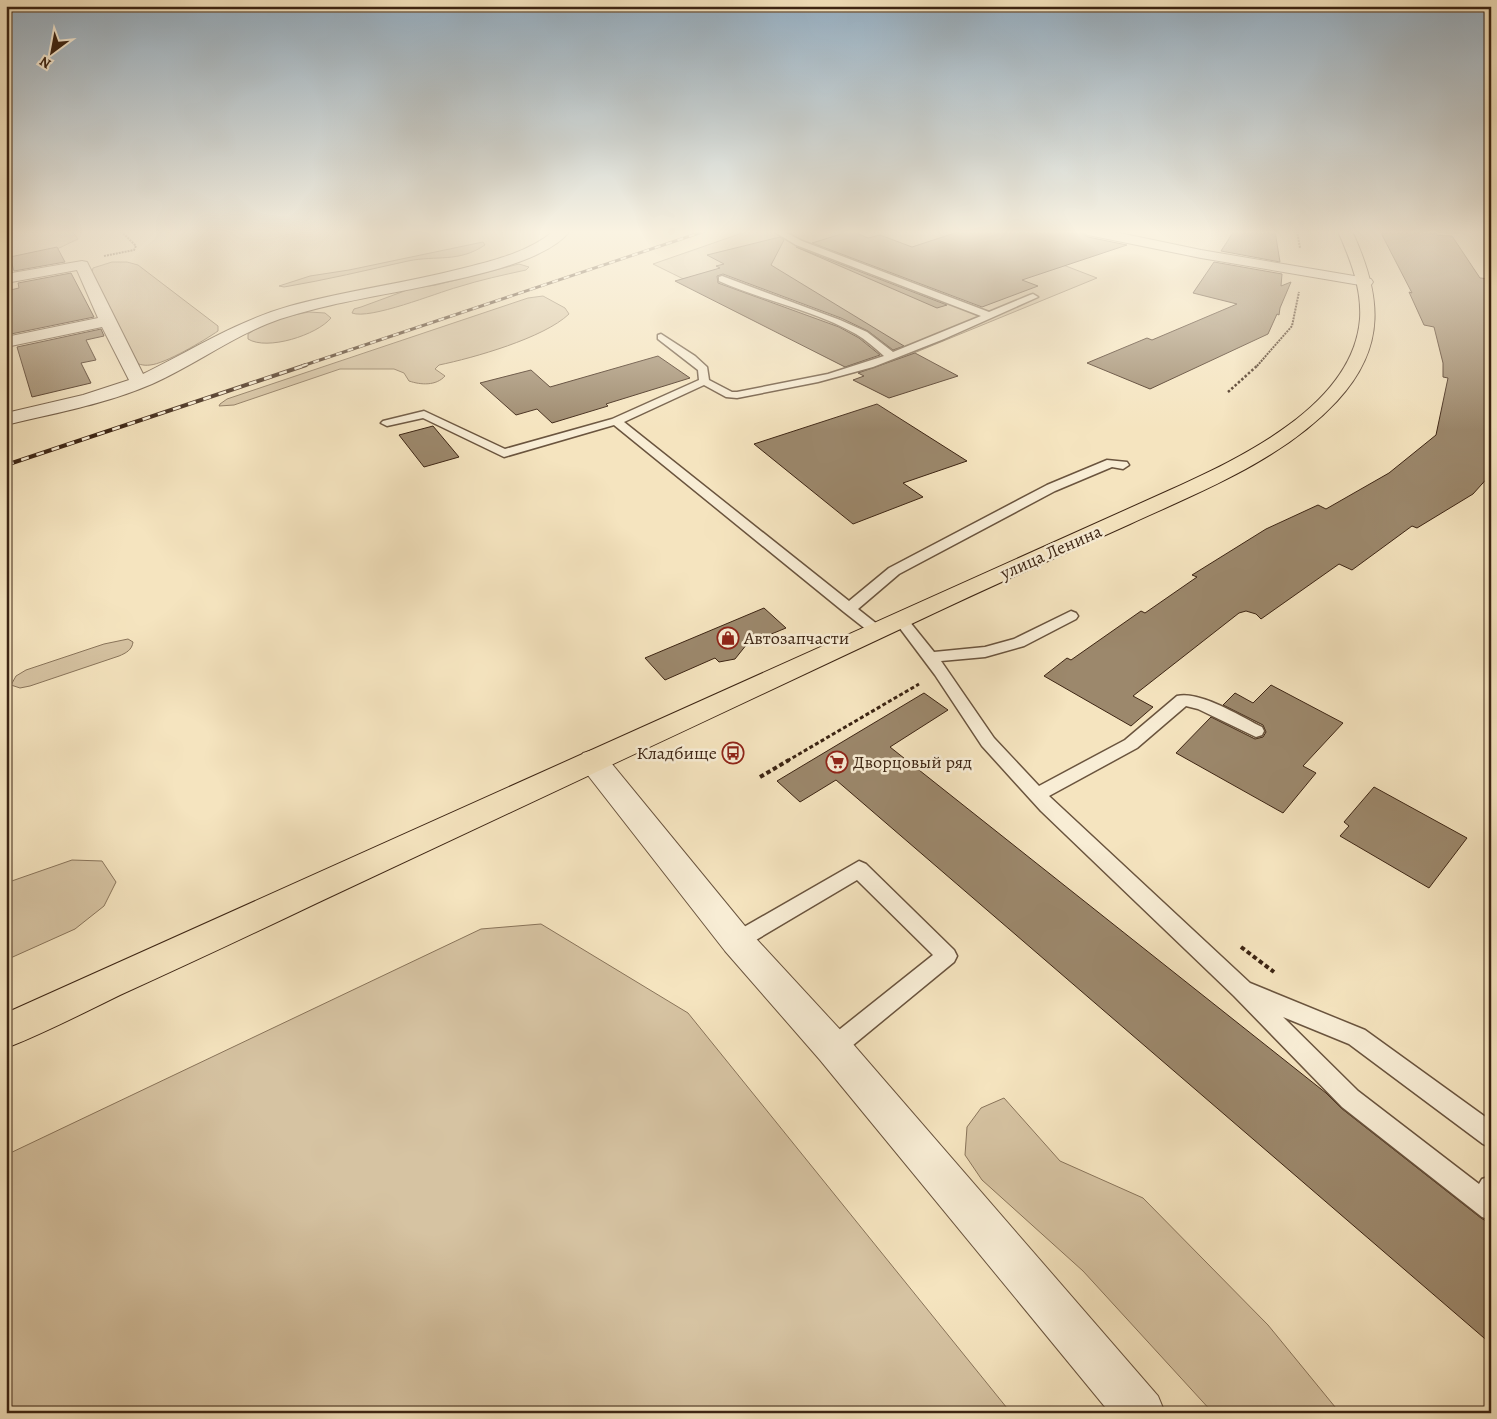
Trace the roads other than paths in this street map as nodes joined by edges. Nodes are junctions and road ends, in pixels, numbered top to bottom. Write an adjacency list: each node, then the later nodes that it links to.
1 (96, 297): 8 (street)
2 (342, 297): 13 (street)
3 (770, 297): 11 (lane)
4 (941, 297): 7 (lane)
5 (1034, 297): 7 (lane)
6 (1368, 297): 20 (main road, улица Ленина)
7 (987, 315): 11 (lane)
8 (107, 321): 10 (street); 13 (street)
9 (661, 337): 12 (lane)
10 (6, 342)
11 (891, 356): 12 (lane)
12 (704, 381): 15 (lane)
13 (139, 383): 14 (street)
14 (6, 419)
15 (616, 421): 16 (lane); 18 (lane)
16 (387, 423)
17 (1123, 465): 18 (lane)
18 (849, 609): 21 (lane)
19 (1071, 616): 22 (lane)
20 (900, 620): 21 (main road, улица Ленина); 22 (lane)
21 (877, 631): 24 (main road, улица Ленина)
22 (935, 664): 25 (lane)
23 (1256, 731): 25 (lane)
24 (593, 761): 26 (street); 28 (main road, улица Ленина)
25 (1036, 795): 27 (lane)
26 (737, 941): 29 (street); 29 (lane)
27 (1240, 989): 30 (lane); 31 (lane)
28 (6, 1030)
29 (833, 1048): 32 (street)
30 (1491, 1136)
31 (1488, 1199)
32 (1141, 1413)

